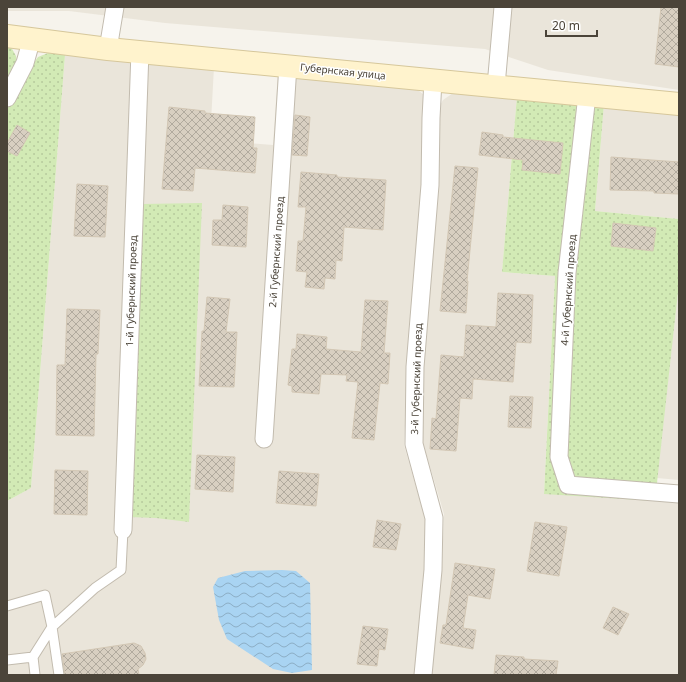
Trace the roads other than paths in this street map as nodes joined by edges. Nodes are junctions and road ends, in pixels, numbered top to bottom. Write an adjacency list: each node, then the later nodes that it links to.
1 (115, 7): 5 (street)
2 (503, 7): 9 (street)
3 (7, 36): 4 (street, Губернская улица)
4 (32, 38): 5 (street, Губернская улица); 11 (street)
5 (108, 49): 6 (street, Губернская улица)
6 (140, 51): 7 (street, Губернская улица); 15 (street, 1-й Губернский проезд)
7 (288, 65): 8 (street, Губернская улица); 13 (street, 2-й Губернский проезд)
8 (433, 80): 9 (street, Губернская улица); 22 (street, 3-й Губернский проезд)
9 (496, 86): 10 (street, Губернская улица)
10 (587, 95): 12 (street, Губернская улица); 14 (street, 4-й Губернский проезд)
11 (7, 98)
12 (679, 104)
13 (264, 440)
14 (679, 494)
15 (123, 530): 17 (lane)
16 (7, 606): 17 (lane)
17 (52, 627): 18 (lane); 21 (lane)
18 (33, 657): 19 (lane); 20 (lane)
19 (7, 660)
20 (35, 675)
21 (59, 675)
22 (422, 675)

